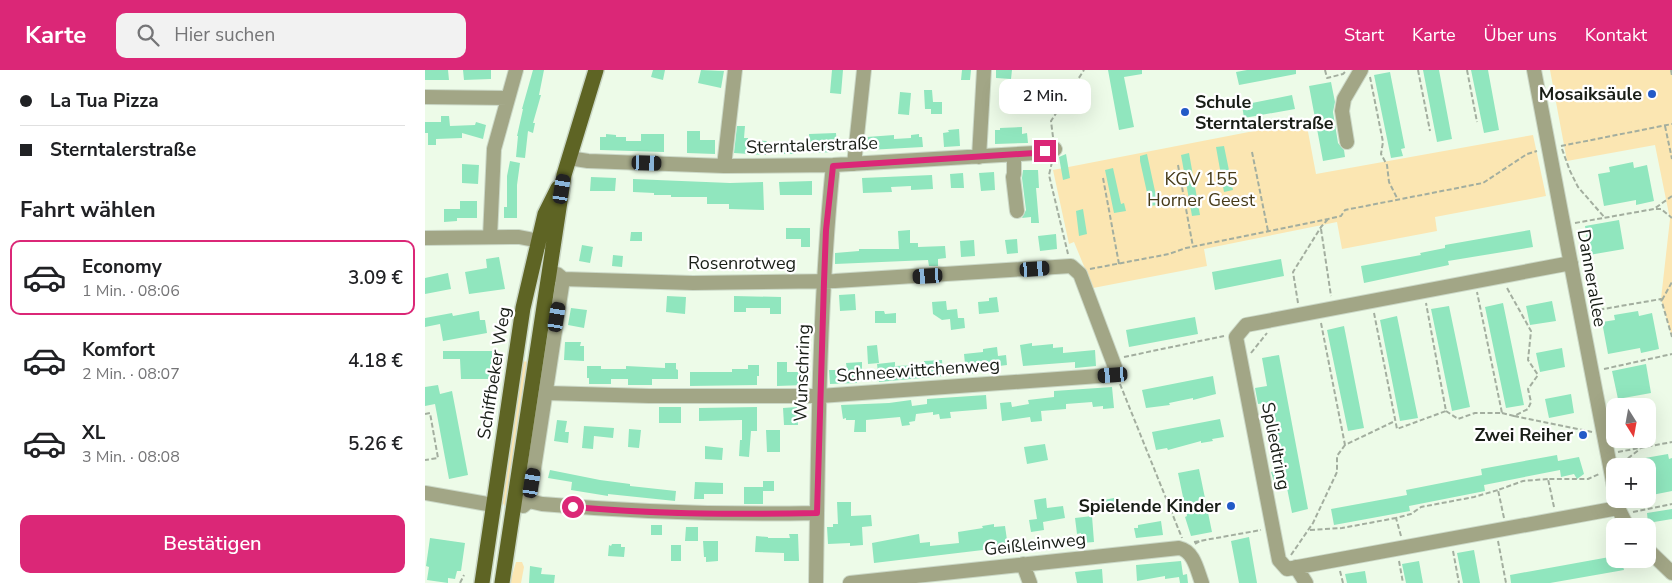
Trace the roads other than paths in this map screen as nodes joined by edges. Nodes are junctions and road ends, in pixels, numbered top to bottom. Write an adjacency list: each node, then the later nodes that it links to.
1 (516, 70): 9 (street)
2 (596, 70): 14 (main road, Schiffbeker Weg)
3 (735, 70): 16 (street)
4 (864, 70): 15 (street)
5 (984, 70): 13 (street)
6 (1534, 70): 22 (street, Dannerallee)
7 (1365, 73): 10 (street)
8 (425, 97): 9 (street)
9 (508, 98): 19 (street)
10 (1347, 142)
11 (1055, 149): 12 (street, Sterntalerstraße)
12 (1014, 154): 13 (street, Sterntalerstraße); 18 (street)
13 (979, 156): 15 (street, Sterntalerstraße)
14 (569, 158): 16 (street, Sterntalerstraße); 21 (main road, Schiffbeker Weg)
15 (854, 164): 17 (street, Sterntalerstraße)
16 (724, 166): 17 (street, Sterntalerstraße)
17 (833, 166): 25 (street, Wunschring)
18 (1017, 211)
19 (490, 237): 20 (street); 21 (street)
20 (425, 238)
21 (546, 242): 23 (main road, Schiffbeker Weg); 32 (main road, Schiffbeker Weg)
22 (1571, 263): 29 (street, Dannerallee); 38 (street, Spliedtring)
23 (549, 270): 24 (street); 35 (main road, Schiffbeker Weg)
24 (563, 279): 25 (street, Rosenrotweg); 27 (street)
25 (824, 282): 26 (street, Rosenrotweg); 28 (street, Wunschring)
26 (1113, 375): 28 (street, Schneewittchenweg)
27 (546, 393): 28 (street, Schneewittchenweg); 31 (street)
28 (820, 396): 34 (street, Wunschring)
29 (1610, 458)
30 (425, 493): 32 (street)
31 (529, 501): 34 (street); 35 (street)
32 (493, 506): 35 (main road); 40 (main road, Schiffbeker Weg)
33 (1621, 512): 38 (street)
34 (817, 513): 42 (street, Wunschring)
35 (512, 514): 41 (main road, Schiffbeker Weg)
36 (1656, 557): 39 (street)
37 (1023, 564): 43 (street, Geißleinweg); 44 (street); 45 (street, Geißleinweg)
38 (1290, 566): 46 (street, Spliedtring)
39 (1672, 572)
40 (482, 583)
41 (502, 583)
42 (816, 583)
43 (850, 583)
44 (1029, 583)
45 (1202, 583)
46 (1306, 583)

